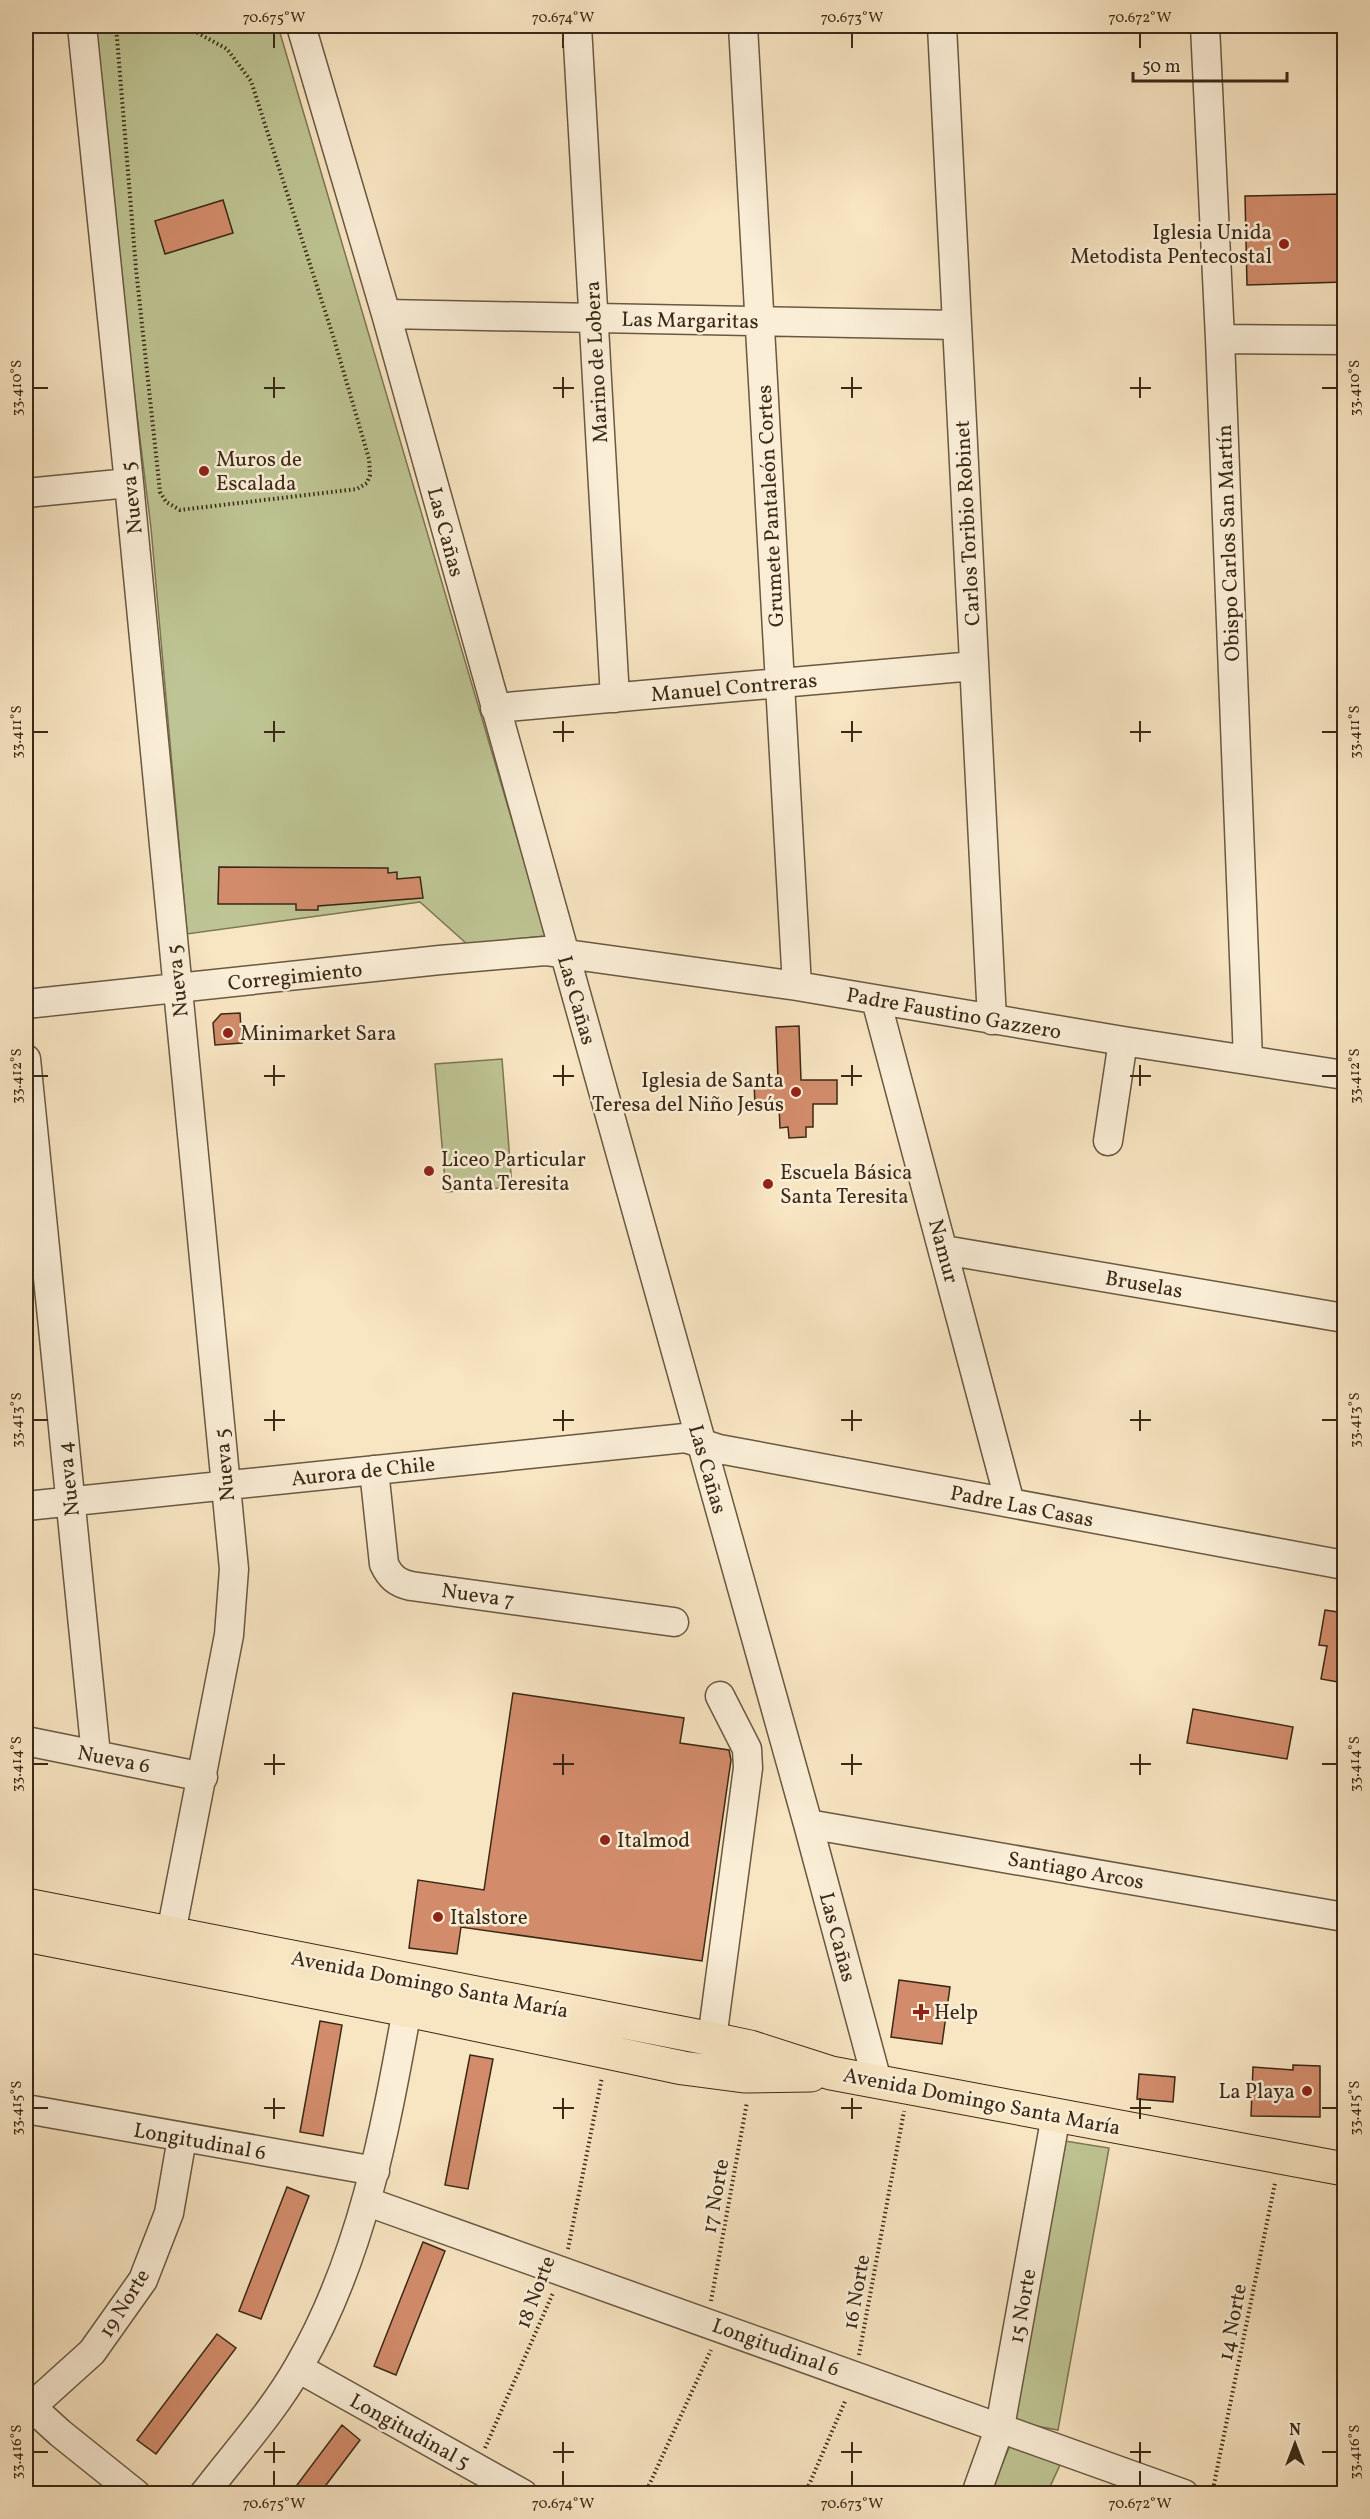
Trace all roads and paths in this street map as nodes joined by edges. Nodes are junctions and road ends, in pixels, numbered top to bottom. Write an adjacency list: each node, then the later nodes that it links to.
1 (82, 26): 15 (street, Nueva 5)
2 (116, 26): 3 (path)
3 (185, 26)
4 (301, 26): 9 (street, Las Cañas)
5 (577, 26): 10 (street, Marino de Lobera)
6 (743, 26): 11 (street, Grumete Pantaleón Cortes)
7 (942, 26): 12 (street, Carlos Toribio Robinet)
8 (1205, 26): 13 (street, Obispo Carlos San Martín)
9 (386, 314): 10 (street, Las Margaritas); 20 (street, Las Cañas)
10 (594, 318): 11 (street, Las Margaritas); 19 (street, Marino de Lobera)
11 (759, 321): 12 (street, Las Margaritas); 18 (street, Grumete Pantaleón Cortes)
12 (957, 325): 17 (street, Carlos Toribio Robinet)
13 (1220, 339): 14 (street); 29 (street, Obispo Carlos San Martín)
14 (1344, 340)
15 (129, 483): 16 (street); 23 (street, Nueva 5)
16 (26, 493)
17 (974, 666): 18 (street, Manuel Contreras); 26 (street, Carlos Toribio Robinet)
18 (781, 683): 19 (street, Manuel Contreras); 22 (street, Grumete Pantaleón Cortes)
19 (615, 698): 20 (street, Manuel Contreras)
20 (495, 708): 21 (street, Las Cañas)
21 (564, 952): 22 (street, Padre Faustino Gazzero); 23 (street, Corregimiento); 34 (street, Las Cañas)
22 (797, 986): 24 (street, Padre Faustino Gazzero)
23 (178, 988): 25 (street, Corregimiento); 36 (street, Nueva 5)
24 (876, 1000): 26 (street, Padre Faustino Gazzero); 32 (street, Namur)
25 (26, 1004)
26 (992, 1020): 27 (street, Padre Faustino Gazzero)
27 (1123, 1041): 29 (street, Padre Faustino Gazzero); 31 (street)
28 (26, 1059): 37 (street, Nueva 4)
29 (1248, 1060): 30 (street, Padre Faustino Gazzero)
30 (1344, 1075)
31 (1108, 1141)
32 (944, 1250): 33 (street, Bruselas); 38 (street, Namur)
33 (1344, 1318)
34 (700, 1443): 35 (street, Aurora de Chile); 38 (street, Padre Las Casas); 46 (street, Las Cañas)
35 (374, 1470): 36 (street, Aurora de Chile); 41 (street, Nueva 7)
36 (227, 1485): 37 (street, Aurora de Chile); 45 (street, Nueva 5)
37 (70, 1502): 39 (street, Aurora de Chile); 44 (street, Nueva 4)
38 (1010, 1503): 40 (street, Padre Las Casas)
39 (26, 1506)
40 (1344, 1565)
41 (674, 1622)
42 (720, 1696): 52 (street)
43 (26, 1741): 44 (street, Nueva 6)
44 (96, 1755): 45 (street, Nueva 6)
45 (203, 1776): 49 (street, Nueva 5)
46 (808, 1824): 48 (street, Santiago Arcos); 56 (street, Las Cañas)
47 (26, 1905): 49 (main road, Avenida Domingo Santa María)
48 (1344, 1917)
49 (171, 1933): 51 (main road, Avenida Domingo Santa María)
50 (26, 1935): 51 (main road, Avenida Domingo Santa María)
51 (410, 1995): 52 (main road, Avenida Domingo Santa María); 53 (main road, Avenida Domingo Santa María); 63 (street)
52 (712, 2039): 54 (main road, Avenida Domingo Santa María)
53 (607, 2052): 55 (main road, Avenida Domingo Santa María); 65 (path, 18 Norte)
54 (831, 2073): 55 (main road, Avenida Domingo Santa María); 56 (main road, Avenida Domingo Santa María)
55 (744, 2076): 66 (path, 17 Norte)
56 (877, 2081): 57 (main road, Avenida Domingo Santa María)
57 (908, 2087): 59 (main road, Avenida Domingo Santa María); 68 (path, 16 Norte)
58 (26, 2109): 60 (street, Longitudinal 6)
59 (1056, 2115): 61 (main road, Avenida Domingo Santa María); 70 (street, 15 Norte)
60 (182, 2138): 63 (street, Longitudinal 6); 69 (street, 19 Norte)
61 (1280, 2157): 62 (main road, Avenida Domingo Santa María); 80 (path, 14 Norte)
62 (1344, 2169)
63 (375, 2171): 64 (street)
64 (368, 2202): 65 (street, Longitudinal 6); 67 (street)
65 (563, 2271): 66 (street, Longitudinal 6); 71 (path, 18 Norte)
66 (714, 2325): 68 (street, Longitudinal 6); 76 (path, 17 Norte)
67 (298, 2368): 71 (street, Longitudinal 5); 73 (street)
68 (856, 2376): 70 (street, Longitudinal 6); 77 (path, 16 Norte)
69 (28, 2404): 72 (street)
70 (1000, 2427): 78 (street, 15 Norte); 79 (street, Longitudinal 6)
71 (476, 2468): 74 (path, 18 Norte); 75 (street, Longitudinal 5)
72 (136, 2493)
73 (204, 2493)
74 (457, 2493)
75 (523, 2493)
76 (645, 2493)
77 (805, 2493)
78 (976, 2493)
79 (1185, 2493)
80 (1212, 2493)

